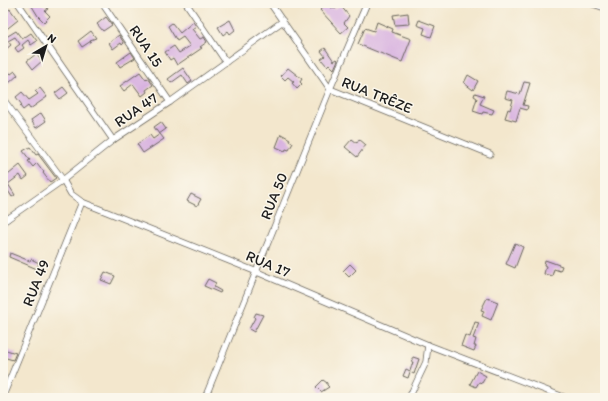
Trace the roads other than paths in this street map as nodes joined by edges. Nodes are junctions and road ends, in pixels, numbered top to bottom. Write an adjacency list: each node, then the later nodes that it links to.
1 (18, 3): 13 (street)
2 (102, 3): 12 (street, RUA 15)
3 (186, 3): 9 (street)
4 (270, 3): 8 (street, RUA TRÊZE)
5 (367, 3): 10 (street, RUA 50)
6 (590, 3): 7 (street)
7 (605, 8)
8 (282, 20): 9 (street, RUA 47); 10 (street, RUA TRÊZE)
9 (226, 62): 12 (street, RUA 47)
10 (330, 89): 14 (street, RUA TRÊZE); 19 (street, RUA 50)
11 (3, 99): 15 (street, RUA 17)
12 (170, 102): 13 (street, RUA 47)
13 (113, 140): 15 (street, RUA 47)
14 (490, 154)
15 (63, 180): 16 (street, RUA 17); 18 (street, RUA 47)
16 (82, 202): 19 (street, RUA 17); 21 (street, RUA 49)
17 (3, 213): 18 (street)
18 (5, 220)
19 (257, 272): 20 (street, RUA 17); 22 (street, RUA 50)
20 (428, 345): 23 (street); 24 (street, RUA 17)
21 (3, 396)
22 (205, 398)
23 (409, 398)
24 (566, 398)

